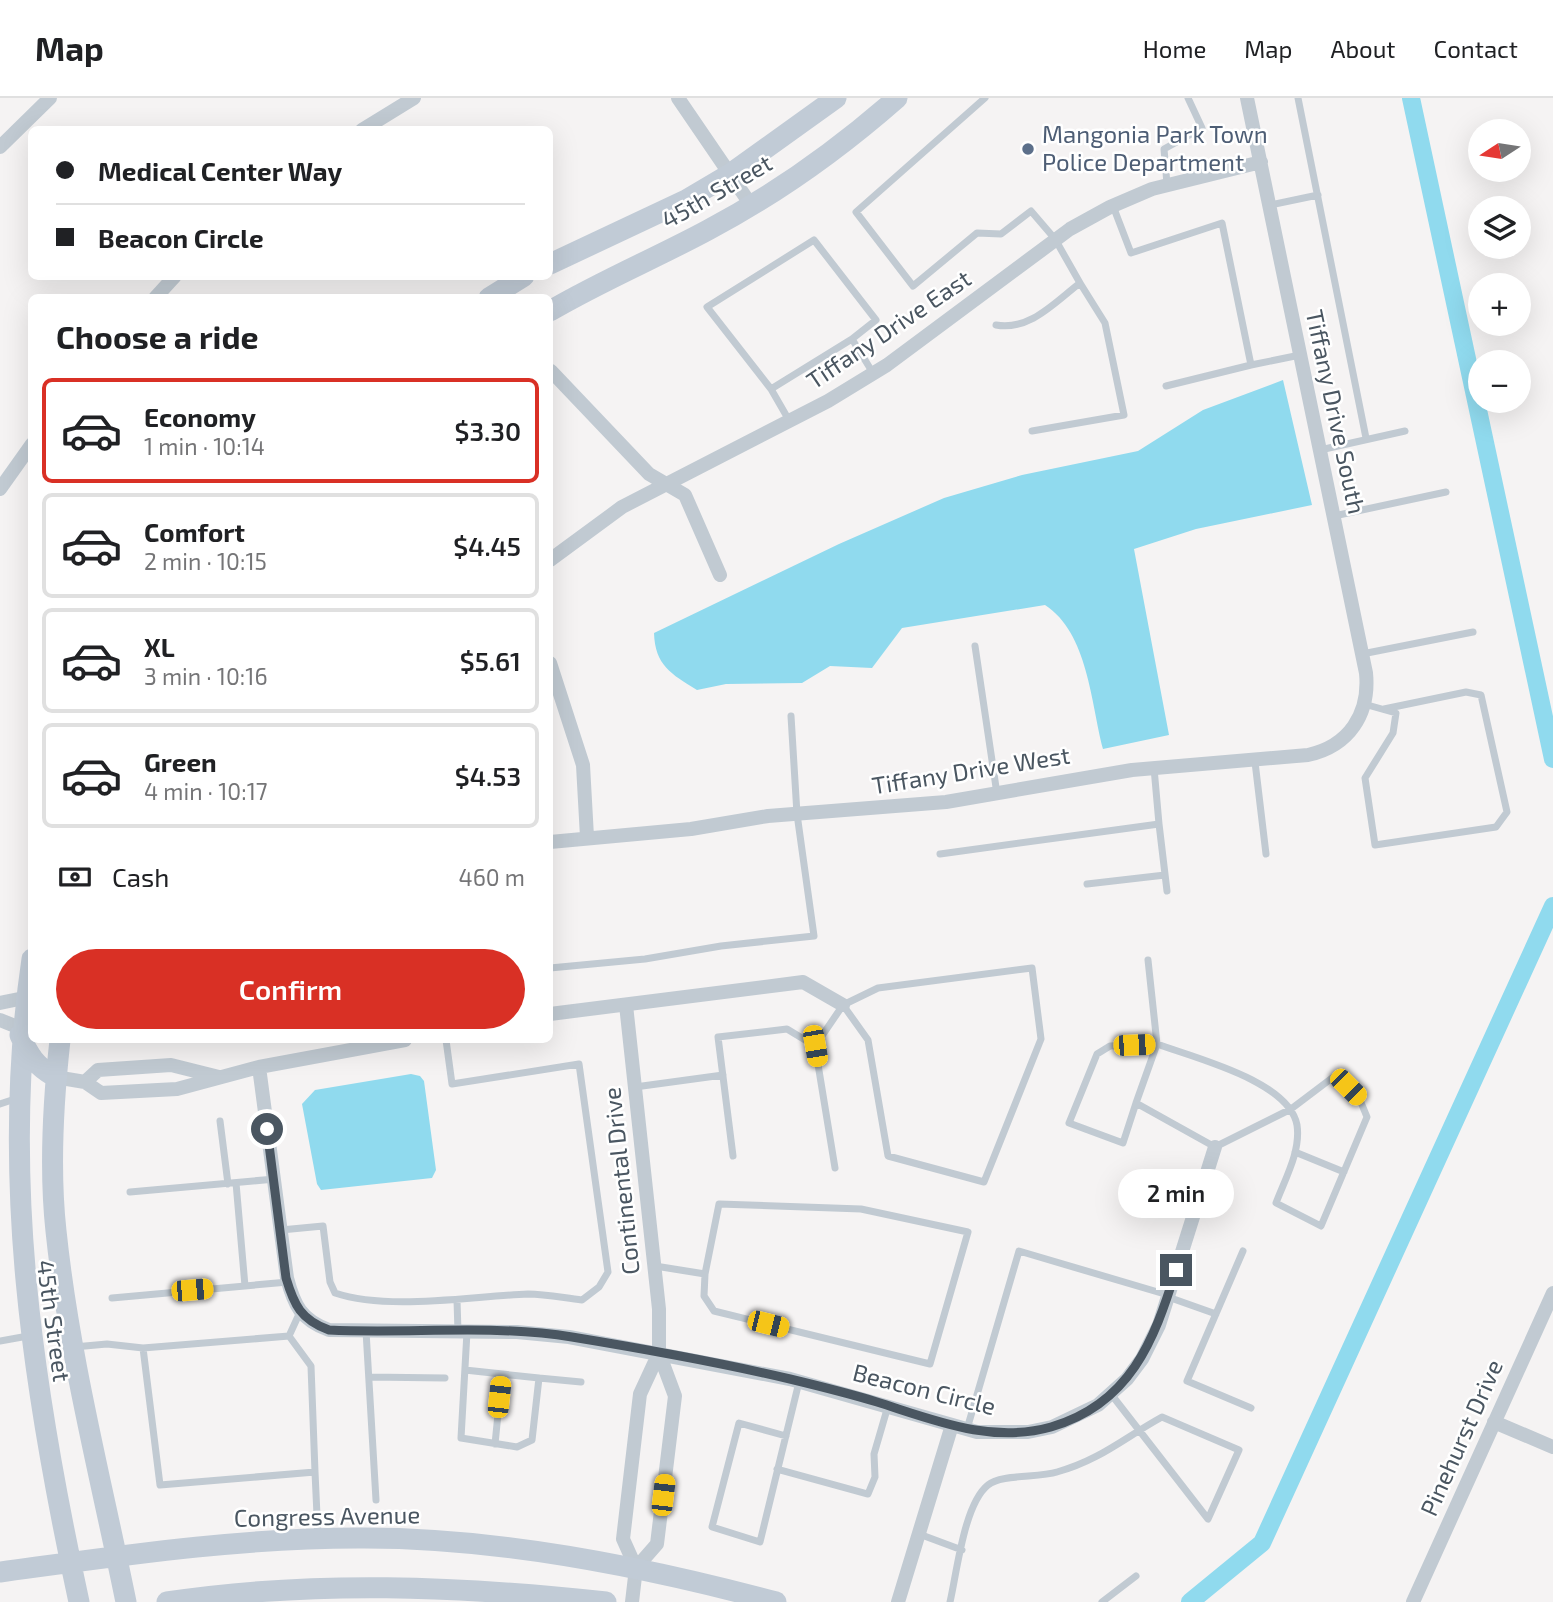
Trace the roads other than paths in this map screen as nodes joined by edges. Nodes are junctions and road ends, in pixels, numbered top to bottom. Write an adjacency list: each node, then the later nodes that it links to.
1 (50, 98): 11 (street)
2 (414, 98): 10 (street)
3 (678, 98): 13 (street)
4 (897, 98): 16 (main road, 45th Street)
5 (985, 98): 19 (lane)
6 (1188, 98): 14 (lane)
7 (1248, 98): 12 (street, Tiffany Drive South)
8 (1298, 98): 15 (lane)
9 (827, 101): 13 (main road, 45th Street)
10 (368, 126)
11 (0, 147)
12 (1261, 162): 14 (street, Tiffany Drive East); 18 (street, Tiffany Drive South)
13 (730, 174): 16 (street); 20 (main road, 45th Street)
14 (1167, 184): 17 (street, Tiffany Drive East)
15 (1318, 195): 18 (lane); 38 (lane)
16 (751, 205): 26 (main road, 45th Street)
17 (1113, 205): 19 (street, Tiffany Drive East); 30 (lane)
18 (1270, 205): 29 (street, Tiffany Drive South)
19 (1055, 239): 23 (lane); 32 (street, Tiffany Drive East)
20 (553, 263)
21 (171, 280): 24 (street)
22 (518, 280): 25 (main road)
23 (1080, 284): 27 (lane); 36 (lane)
24 (159, 294)
25 (495, 294)
26 (553, 308)
27 (996, 325)
28 (852, 338): 32 (lane); 34 (lane); 34 (lane)
29 (1300, 355): 30 (lane); 40 (street, Tiffany Drive South)
30 (1251, 365): 33 (lane)
31 (553, 373): 41 (street)
32 (873, 373): 35 (street, Tiffany Drive East)
33 (1166, 386)
34 (771, 389): 35 (lane)
35 (790, 422): 41 (street, Tiffany Drive East)
36 (1032, 431)
37 (1405, 431): 38 (lane)
38 (1366, 438): 40 (lane)
39 (28, 450): 42 (street)
40 (1320, 450): 44 (street, Tiffany Drive South)
41 (671, 484): 45 (street, Tiffany Drive East); 46 (street)
42 (0, 489)
43 (1446, 492): 44 (lane)
44 (1333, 516): 49 (street, Tiffany Drive South)
45 (553, 557)
46 (720, 575)
47 (1473, 632): 49 (lane)
48 (975, 646): 57 (lane)
49 (1362, 654): 51 (street, Tiffany Drive South)
50 (553, 672): 60 (street)
51 (1364, 704): 52 (lane); 54 (street, Tiffany Drive South)
52 (1384, 709): 52 (lane)
53 (791, 716): 58 (lane)
54 (1350, 732): 55 (street, Tiffany Drive West)
55 (1255, 762): 56 (street, Tiffany Drive West); 63 (lane)
56 (1154, 768): 57 (street, Tiffany Drive West); 59 (lane)
57 (997, 794): 58 (street, Tiffany Drive West)
58 (797, 814): 60 (street, Tiffany Drive West); 68 (lane)
59 (1159, 824): 62 (lane); 64 (lane)
60 (587, 837): 61 (street, Tiffany Drive West)
61 (553, 842)
62 (940, 854)
63 (1266, 854)
64 (1165, 875): 65 (lane); 66 (lane)
65 (1087, 884)
66 (1167, 891)
67 (1148, 960): 80 (lane)
68 (553, 968)
69 (28, 979): 70 (main road, 45th Street)
70 (24, 998): 71 (street); 76 (main road, 45th Street)
71 (0, 1003)
72 (626, 1004): 73 (street); 74 (street); 87 (street, Continental Drive)
73 (843, 1005): 73 (lane); 81 (lane)
74 (553, 1014)
75 (0, 1020): 76 (street)
76 (20, 1030): 84 (main road); 88 (main road, 45th Street)
77 (60, 1043): 84 (main road, 45th Street)
78 (389, 1043): 82 (street)
79 (446, 1043): 109 (lane)
80 (1157, 1044): 89 (lane); 89 (lane); 90 (lane)
81 (815, 1046): 83 (lane); 95 (lane)
82 (259, 1067): 85 (street); 97 (street)
83 (723, 1075): 87 (lane); 94 (lane)
84 (55, 1077): 86 (street); 117 (main road, 45th Street)
85 (221, 1077): 86 (street); 86 (street)
86 (85, 1082)
87 (634, 1087): 102 (street, Continental Drive)
88 (7, 1101): 114 (main road, 45th Street)
89 (1136, 1103): 92 (lane)
90 (1291, 1109): 92 (lane); 93 (lane); 96 (lane)
91 (220, 1121): 98 (lane)
92 (1214, 1147): 107 (street, Beacon Circle)
93 (1295, 1152): 96 (lane); 96 (lane)
94 (733, 1156)
95 (835, 1168)
96 (1344, 1172)
97 (275, 1179): 98 (lane); 100 (street)
98 (232, 1183): 99 (lane); 105 (lane)
99 (130, 1192)
100 (281, 1230): 104 (street); 109 (lane)
101 (1243, 1251): 111 (lane)
102 (654, 1265): 103 (lane); 119 (street, Continental Drive)
103 (705, 1274): 103 (lane)
104 (288, 1282): 105 (lane); 110 (street)
105 (245, 1286): 108 (lane)
106 (1553, 1293): 130 (street, Pinehurst Drive)
107 (1168, 1296): 111 (lane); 127 (street, Beacon Circle); 132 (lane)
108 (112, 1298)
109 (457, 1300): 113 (lane)
110 (301, 1311): 112 (street, Beacon Circle); 115 (lane)
111 (1216, 1314): 129 (lane)
112 (366, 1332): 113 (street, Beacon Circle); 122 (lane)
113 (463, 1332): 119 (street, Beacon Circle); 120 (lane)
114 (28, 1336): 116 (lane); 144 (main road, 45th Street)
115 (289, 1336): 118 (lane); 138 (lane)
116 (0, 1340)
117 (73, 1347): 118 (lane); 143 (main road, 45th Street)
118 (143, 1348): 138 (lane)
119 (659, 1353): 126 (street, Beacon Circle); 145 (street, Continental Drive); 145 (street, Continental Drive)
120 (465, 1370): 121 (lane); 135 (lane)
121 (502, 1374): 124 (lane); 135 (lane)
122 (369, 1377): 123 (lane); 139 (lane)
123 (446, 1378)
124 (539, 1378): 125 (lane); 135 (lane)
125 (581, 1382)
126 (799, 1382): 128 (street, Beacon Circle); 134 (lane)
127 (1111, 1394): 132 (street, Beacon Circle); 133 (lane)
128 (888, 1406): 131 (street, Beacon Circle); 137 (lane)
129 (1251, 1408)
130 (1494, 1422): 136 (street); 157 (street, Pinehurst Drive)
131 (952, 1425): 132 (street, Beacon Circle); 140 (street)
132 (967, 1429)
133 (1140, 1430): 133 (lane); 142 (lane)
134 (786, 1436): 137 (lane); 137 (lane)
135 (495, 1444)
136 (1553, 1447)
137 (777, 1469)
138 (316, 1472): 141 (lane)
139 (376, 1500)
140 (919, 1534): 142 (lane); 154 (street)
141 (319, 1539): 143 (main road, Congress Avenue); 145 (main road, Congress Avenue)
142 (962, 1550): 155 (lane)
143 (117, 1556): 144 (main road, Congress Avenue); 149 (main road, 45th Street)
144 (71, 1562): 146 (main road, Congress Avenue); 148 (main road, 45th Street)
145 (636, 1568): 152 (street, Continental Drive); 153 (main road, Congress Avenue)
146 (0, 1572)
147 (1136, 1576): 156 (lane)
148 (79, 1602)
149 (126, 1602)
150 (167, 1602): 151 (main road)
151 (606, 1602)
152 (632, 1602)
153 (776, 1602)
154 (898, 1602)
155 (950, 1602)
156 (1102, 1602)
157 (1413, 1602)

